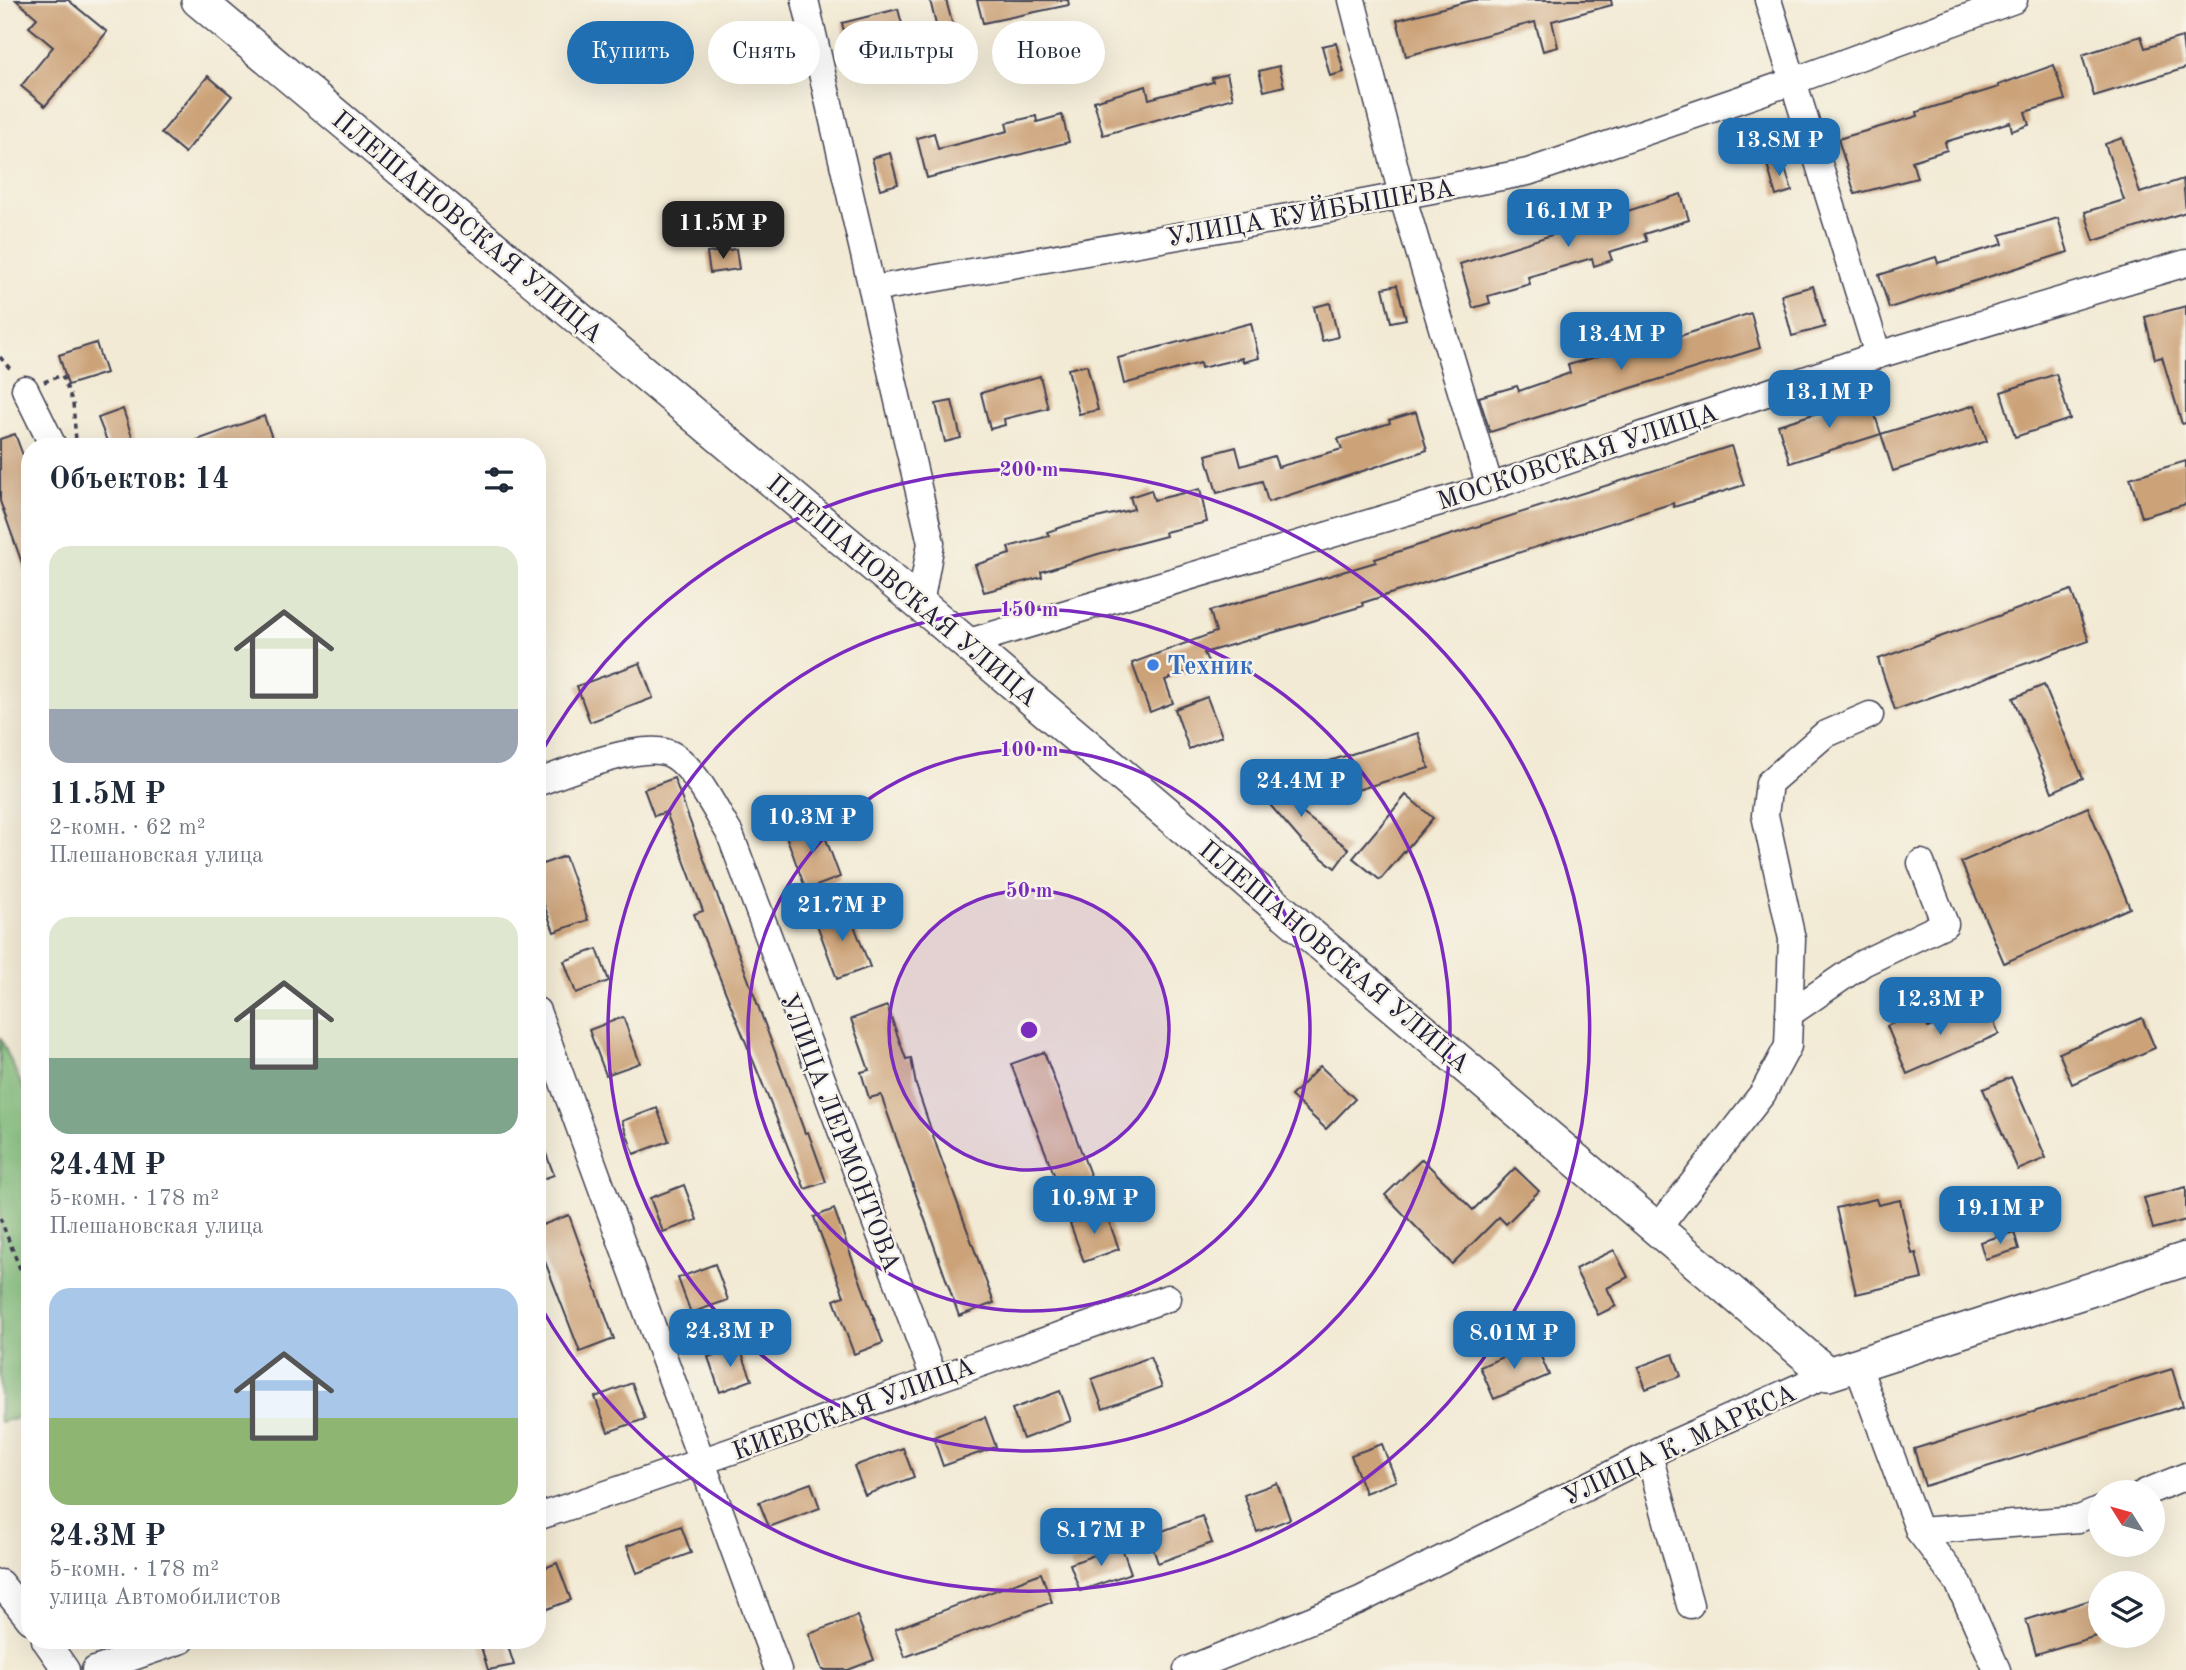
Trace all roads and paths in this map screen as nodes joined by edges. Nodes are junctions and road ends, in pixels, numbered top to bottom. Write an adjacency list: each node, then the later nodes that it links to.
1 (198, 0): 14 (main road, ПЛЕШАНОВСКАЯ УЛИЦА)
2 (805, 0): 9 (street)
3 (1352, 0): 7 (street)
4 (1768, 0): 6 (street)
5 (2014, 0): 6 (street, УЛИЦА КУЙБЫШЕВА)
6 (1791, 82): 7 (street, УЛИЦА КУЙБЫШЕВА); 10 (street)
7 (1402, 195): 9 (street, УЛИЦА КУЙБЫШЕВА); 13 (street)
8 (2186, 262): 10 (street, МОСКОВСКАЯ УЛИЦА)
9 (873, 289): 14 (street)
10 (1878, 355): 13 (street, МОСКОВСКАЯ УЛИЦА)
11 (25, 389): 12 (street)
12 (49, 438)
13 (1490, 486): 15 (street, МОСКОВСКАЯ УЛИЦА)
14 (920, 604): 15 (main road, ПЛЕШАНОВСКАЯ УЛИЦА)
15 (966, 643): 22 (main road, ПЛЕШАНОВСКАЯ УЛИЦА)
16 (1870, 715): 19 (street)
17 (546, 780): 27 (street, УЛИЦА ЛЕРМОНТОВА)
18 (1921, 863): 19 (street)
19 (1789, 1014): 22 (street)
20 (546, 1036): 29 (street)
21 (0, 1218): 24 (path)
22 (1657, 1229): 26 (main road, ПЛЕШАНОВСКАЯ УЛИЦА)
23 (2186, 1259): 26 (main road, УЛИЦА К. МАРКСА)
24 (21, 1271)
25 (1168, 1298): 27 (street, КИЕВСКАЯ УЛИЦА)
26 (1842, 1369): 28 (street, УЛИЦА К. МАРКСА); 34 (street)
27 (934, 1378): 29 (street, КИЕВСКАЯ УЛИЦА)
28 (1649, 1455): 36 (street); 40 (street, УЛИЦА К. МАРКСА)
29 (702, 1463): 32 (street, КИЕВСКАЯ УЛИЦА); 43 (street)
30 (2186, 1476): 31 (street)
31 (2165, 1484)
32 (546, 1514)
33 (2088, 1515): 34 (street)
34 (1919, 1531): 45 (street)
35 (0, 1583): 37 (street)
36 (1690, 1605)
37 (21, 1609)
38 (51, 1649): 41 (street)
39 (155, 1649): 42 (street)
40 (1216, 1665): 44 (street, УЛИЦА К. МАРКСА)
41 (66, 1670)
42 (95, 1670)
43 (778, 1670)
44 (1187, 1670)
45 (1997, 1670)

